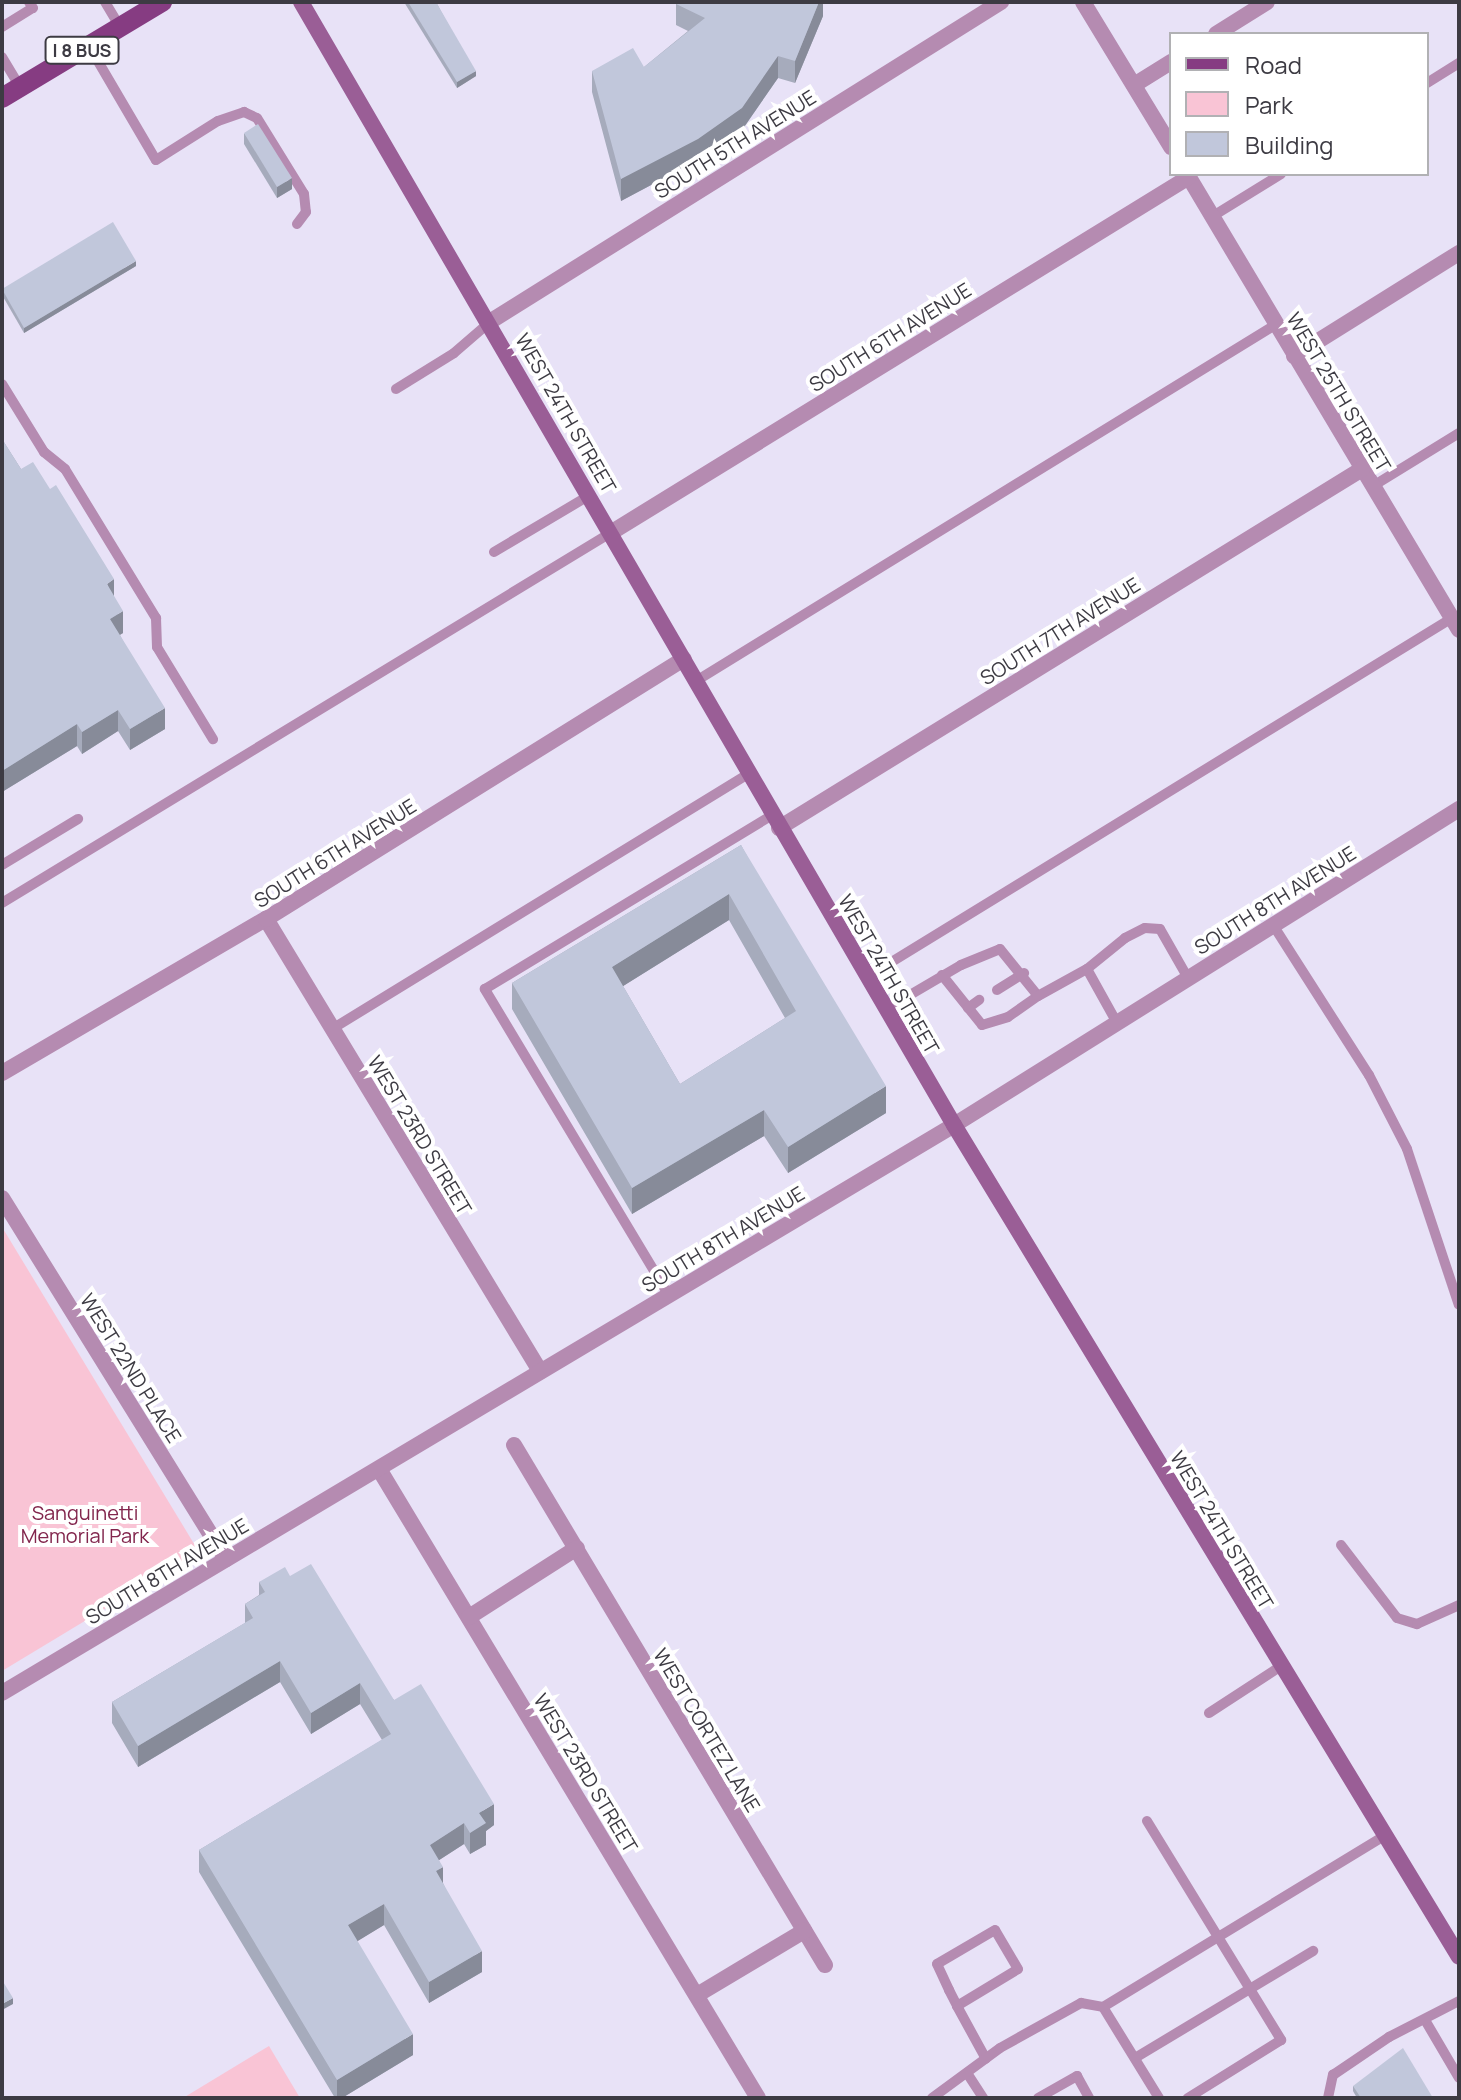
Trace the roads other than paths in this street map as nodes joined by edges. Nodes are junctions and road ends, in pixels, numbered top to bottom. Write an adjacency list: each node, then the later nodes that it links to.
1 (29, 2): 8 (lane)
2 (105, 2): 9 (lane)
3 (162, 2): 9 (main road, I 8 BUS)
4 (301, 2): 25 (main road, WEST 24TH STREET)
5 (1001, 2): 25 (street, SOUTH 5TH AVENUE)
6 (1083, 2): 16 (street)
7 (1267, 2): 10 (street)
8 (2, 27)
9 (120, 27): 11 (main road, I 8 BUS)
10 (1219, 32)
11 (89, 46): 17 (main road, I 8 BUS); 23 (lane)
12 (2, 57): 17 (lane)
13 (1169, 63): 16 (street)
14 (1459, 63): 15 (lane)
15 (1429, 82)
16 (1134, 85): 18 (street)
17 (11, 93)
18 (1169, 144)
19 (1186, 176): 34 (street, SOUTH 6TH AVENUE)
20 (1189, 176): 22 (street, WEST 25TH STREET)
21 (1278, 176): 22 (lane)
22 (1213, 216): 26 (street, WEST 25TH STREET)
23 (297, 224)
24 (1459, 253): 27 (street)
25 (491, 321): 29 (lane); 33 (main road, WEST 24TH STREET)
26 (1275, 325): 27 (street, WEST 25TH STREET); 38 (lane)
27 (1294, 356): 31 (street, WEST 25TH STREET)
28 (2, 384): 39 (lane)
29 (396, 389)
30 (1459, 433): 32 (lane)
31 (1362, 469): 32 (street, WEST 25TH STREET); 43 (street, SOUTH 7TH AVENUE)
32 (1373, 486): 36 (street, WEST 25TH STREET)
33 (590, 495): 34 (main road, WEST 24TH STREET); 35 (lane)
34 (612, 532): 37 (main road, WEST 24TH STREET); 45 (lane)
35 (494, 552)
36 (1457, 620): 51 (lane)
37 (684, 659): 38 (main road, WEST 24TH STREET); 46 (street, SOUTH 6TH AVENUE)
38 (696, 681): 40 (main road, WEST 24TH STREET)
39 (213, 739)
40 (749, 773): 43 (main road, WEST 24TH STREET); 59 (lane)
41 (1459, 809): 47 (street, SOUTH 8TH AVENUE)
42 (78, 819): 44 (lane)
43 (776, 822): 51 (main road, WEST 24TH STREET); 63 (lane)
44 (2, 865)
45 (2, 903)
46 (266, 919): 59 (street, WEST 23RD STREET); 60 (street, SOUTH 6TH AVENUE)
47 (1273, 925): 52 (street, SOUTH 8TH AVENUE); 64 (lane)
48 (1087, 969): 52 (lane); 54 (lane); 58 (lane)
49 (1024, 973): 50 (lane); 53 (lane); 54 (lane)
50 (942, 975): 56 (lane); 57 (lane)
51 (867, 977): 57 (main road, WEST 24TH STREET)
52 (1188, 978): 58 (street, SOUTH 8TH AVENUE)
53 (997, 990)
54 (1038, 996): 56 (lane)
55 (979, 1000): 56 (lane)
56 (968, 1008)
57 (886, 1009): 61 (main road, WEST 24TH STREET)
58 (1117, 1023): 61 (street, SOUTH 8TH AVENUE)
59 (332, 1029): 65 (street, WEST 23RD STREET)
60 (2, 1073)
61 (954, 1125): 63 (street, SOUTH 8TH AVENUE); 73 (main road, WEST 24TH STREET)
62 (2, 1198): 70 (street, WEST 22ND PLACE)
63 (668, 1294): 65 (street, SOUTH 8TH AVENUE)
64 (1459, 1305)
65 (540, 1371): 67 (street, SOUTH 8TH AVENUE)
66 (514, 1445): 69 (street, WEST CORTEZ LANE)
67 (379, 1469): 70 (street, SOUTH 8TH AVENUE); 72 (street, WEST 23RD STREET)
68 (1341, 1545): 71 (lane)
69 (577, 1548): 72 (street); 78 (street, WEST CORTEZ LANE)
70 (226, 1559): 74 (street, SOUTH 8TH AVENUE)
71 (1459, 1605)
72 (469, 1617): 84 (street, WEST 23RD STREET)
73 (1281, 1666): 75 (lane); 77 (main road, WEST 24TH STREET)
74 (2, 1693)
75 (1209, 1713)
76 (1147, 1821): 79 (lane)
77 (1384, 1836): 79 (lane); 81 (main road, WEST 24TH STREET)
78 (804, 1931): 82 (street, WEST CORTEZ LANE); 84 (street)
79 (1218, 1937): 83 (lane); 87 (lane)
80 (1313, 1951): 83 (lane)
81 (1459, 1957)
82 (825, 1965)
83 (1250, 1989): 89 (lane); 99 (lane)
84 (697, 1995): 93 (street, WEST 23RD STREET)
85 (1459, 2001): 88 (lane)
86 (957, 2006): 86 (lane); 90 (lane)
87 (1103, 2007): 89 (lane); 90 (lane)
88 (1425, 2020): 92 (lane); 100 (lane)
89 (1135, 2058): 98 (lane)
90 (986, 2059): 91 (lane)
91 (967, 2073): 94 (lane); 95 (lane)
92 (1459, 2078)
93 (758, 2098)
94 (932, 2098)
95 (983, 2098)
96 (1038, 2098): 97 (lane)
97 (1089, 2098)
98 (1159, 2098)
99 (1188, 2098)
100 (1328, 2098)

